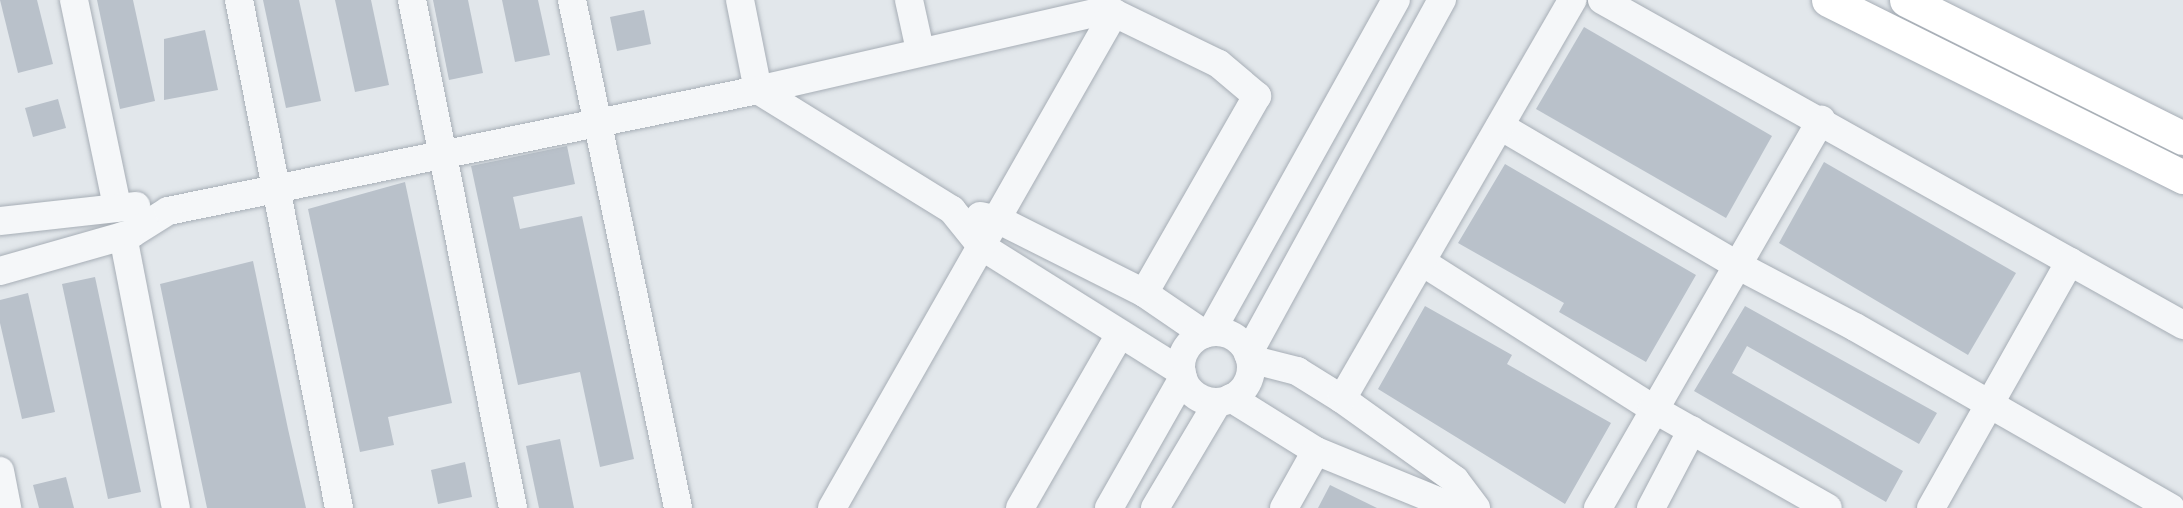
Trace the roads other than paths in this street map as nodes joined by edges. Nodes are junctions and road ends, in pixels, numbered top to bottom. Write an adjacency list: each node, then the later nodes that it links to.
1 (74, 0): 24 (street)
2 (239, 0): 23 (street)
3 (412, 0): 21 (street)
4 (572, 0): 17 (street)
5 (740, 0): 16 (street)
6 (909, 0): 15 (street)
7 (1396, 0): 37 (street)
8 (1442, 0): 39 (street)
9 (1572, 0): 19 (street)
10 (1602, 0): 18 (street)
11 (1828, 0): 22 (main road)
12 (1906, 0): 20 (main road)
13 (1081, 8): 14 (street); 15 (street)
14 (1114, 13): 27 (street); 35 (street)
15 (920, 50): 16 (street)
16 (758, 90): 17 (street); 25 (street)
17 (598, 119): 21 (street); 52 (street)
18 (1821, 120): 31 (street); 33 (street)
19 (1500, 126): 32 (street); 33 (street)
20 (2183, 138)
21 (443, 153): 23 (street); 51 (street)
22 (2183, 177)
23 (278, 187): 26 (street); 50 (street)
24 (117, 206): 26 (street); 28 (street)
25 (952, 210): 27 (street); 30 (street)
26 (168, 211): 29 (street)
27 (999, 220): 30 (street); 35 (street)
28 (0, 221)
29 (123, 236): 34 (street); 49 (street)
30 (981, 246): 38 (street); 53 (street)
31 (2070, 261): 36 (street); 43 (street)
32 (1422, 262): 41 (street); 44 (street)
33 (1737, 265): 43 (street); 44 (street)
34 (0, 272)
35 (1144, 293): 37 (street)
36 (2183, 326)
37 (1207, 333): 39 (street); 40 (street)
38 (1119, 336): 40 (street); 54 (street)
39 (1249, 357): 41 (street); 42 (street)
40 (1182, 375): 42 (street); 55 (street)
41 (1342, 399): 59 (street)
42 (1224, 400): 46 (street); 56 (street)
43 (1987, 405): 63 (street); 64 (street)
44 (1652, 408): 45 (street); 60 (street)
45 (1692, 430): 61 (street); 62 (street)
46 (1316, 451): 57 (street); 58 (street)
47 (0, 471): 48 (street)
48 (7, 508)
49 (176, 508)
50 (339, 508)
51 (513, 508)
52 (678, 508)
53 (832, 508)
54 (1020, 508)
55 (1109, 508)
56 (1155, 508)
57 (1284, 508)
58 (1455, 508)
59 (1476, 508)
60 (1598, 508)
61 (1651, 508)
62 (1828, 508)
63 (1931, 508)
64 (2171, 508)

